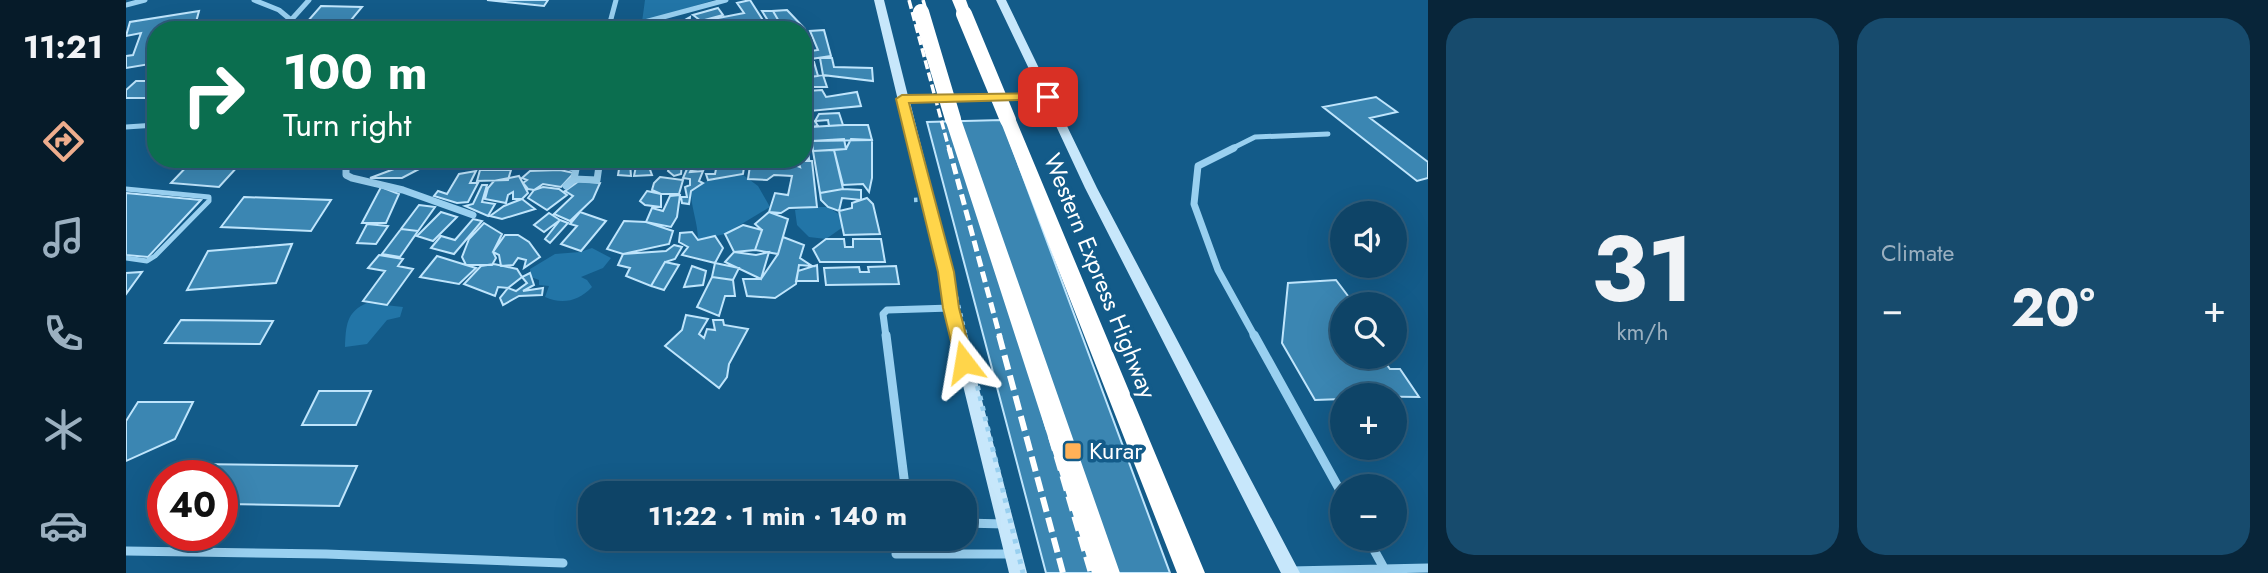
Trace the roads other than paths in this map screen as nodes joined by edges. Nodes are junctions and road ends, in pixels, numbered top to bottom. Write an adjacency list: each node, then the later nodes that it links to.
1 (145, 0): 8 (street)
2 (254, 0): 11 (street)
3 (309, 0): 11 (street)
4 (616, 0): 12 (street)
5 (726, 0): 13 (street)
6 (879, 0): 15 (street)
7 (1001, 0): 14 (street)
8 (126, 5)
9 (919, 6): 41 (highway, bridge)
10 (961, 7): 42 (highway, Western Express Highway, bridge)
11 (291, 20)
12 (610, 21)
13 (648, 21)
14 (1048, 97): 15 (street); 39 (street)
15 (902, 99): 27 (street)
16 (147, 126): 17 (street)
17 (126, 127)
18 (1328, 134): 28 (street)
19 (346, 168): 25 (street)
20 (573, 168): 22 (street)
21 (598, 168): 22 (street)
22 (574, 179): 23 (street)
23 (566, 186)
24 (126, 189): 26 (lane)
25 (473, 215)
26 (126, 258)
27 (951, 308): 29 (street); 31 (street)
28 (1331, 474)
29 (904, 481)
30 (977, 523): 31 (street)
31 (1005, 524): 35 (street)
32 (126, 551): 36 (street)
33 (1375, 551): 38 (street)
34 (896, 554): 35 (street)
35 (1013, 554): 40 (street)
36 (563, 563)
37 (1428, 568): 38 (street)
38 (1385, 570): 39 (street)
39 (1291, 572)
40 (1018, 573)
41 (1106, 573)
42 (1191, 573)

